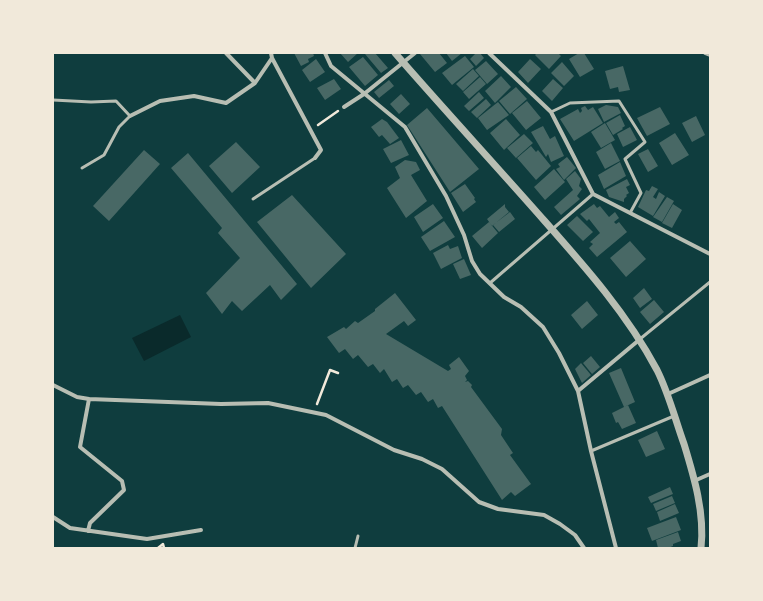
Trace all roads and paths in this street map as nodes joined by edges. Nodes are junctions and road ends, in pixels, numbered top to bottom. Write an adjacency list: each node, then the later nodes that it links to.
1 (226, 53): 10 (street)
2 (325, 53): 11 (street)
3 (395, 53): 9 (street)
4 (415, 53): 9 (street)
5 (488, 53): 14 (street)
6 (705, 53): 7 (street)
7 (710, 55)
8 (272, 56): 10 (street); 16 (street)
9 (404, 63): 11 (street); 22 (street)
10 (255, 84): 15 (street)
11 (364, 94): 13 (street); 25 (street)
12 (53, 100): 15 (lane)
13 (344, 107): 16 (path)
14 (550, 112): 19 (street); 21 (lane)
15 (130, 116): 18 (lane)
16 (310, 130): 17 (street)
17 (315, 158): 20 (lane)
18 (82, 168)
19 (593, 194): 21 (street); 22 (lane)
20 (252, 199)
21 (630, 213): 23 (street)
22 (552, 230): 25 (lane); 26 (street)
23 (710, 254)
24 (710, 282): 26 (lane)
25 (490, 283): 30 (street)
26 (639, 340): 30 (street); 31 (street)
27 (338, 373): 33 (path)
28 (710, 375): 31 (street)
29 (53, 385): 32 (street)
30 (578, 391): 35 (street)
31 (668, 394): 34 (street)
32 (89, 399): 33 (street); 40 (street)
33 (314, 412): 43 (street)
34 (675, 416): 35 (lane); 37 (street)
35 (590, 451): 44 (street)
36 (709, 476): 37 (street)
37 (694, 482): 45 (street)
38 (53, 517): 40 (street)
39 (201, 530): 40 (street)
40 (88, 531)
41 (358, 536): 42 (lane)
42 (354, 548)
43 (584, 548)
44 (616, 548)
45 (701, 548)

